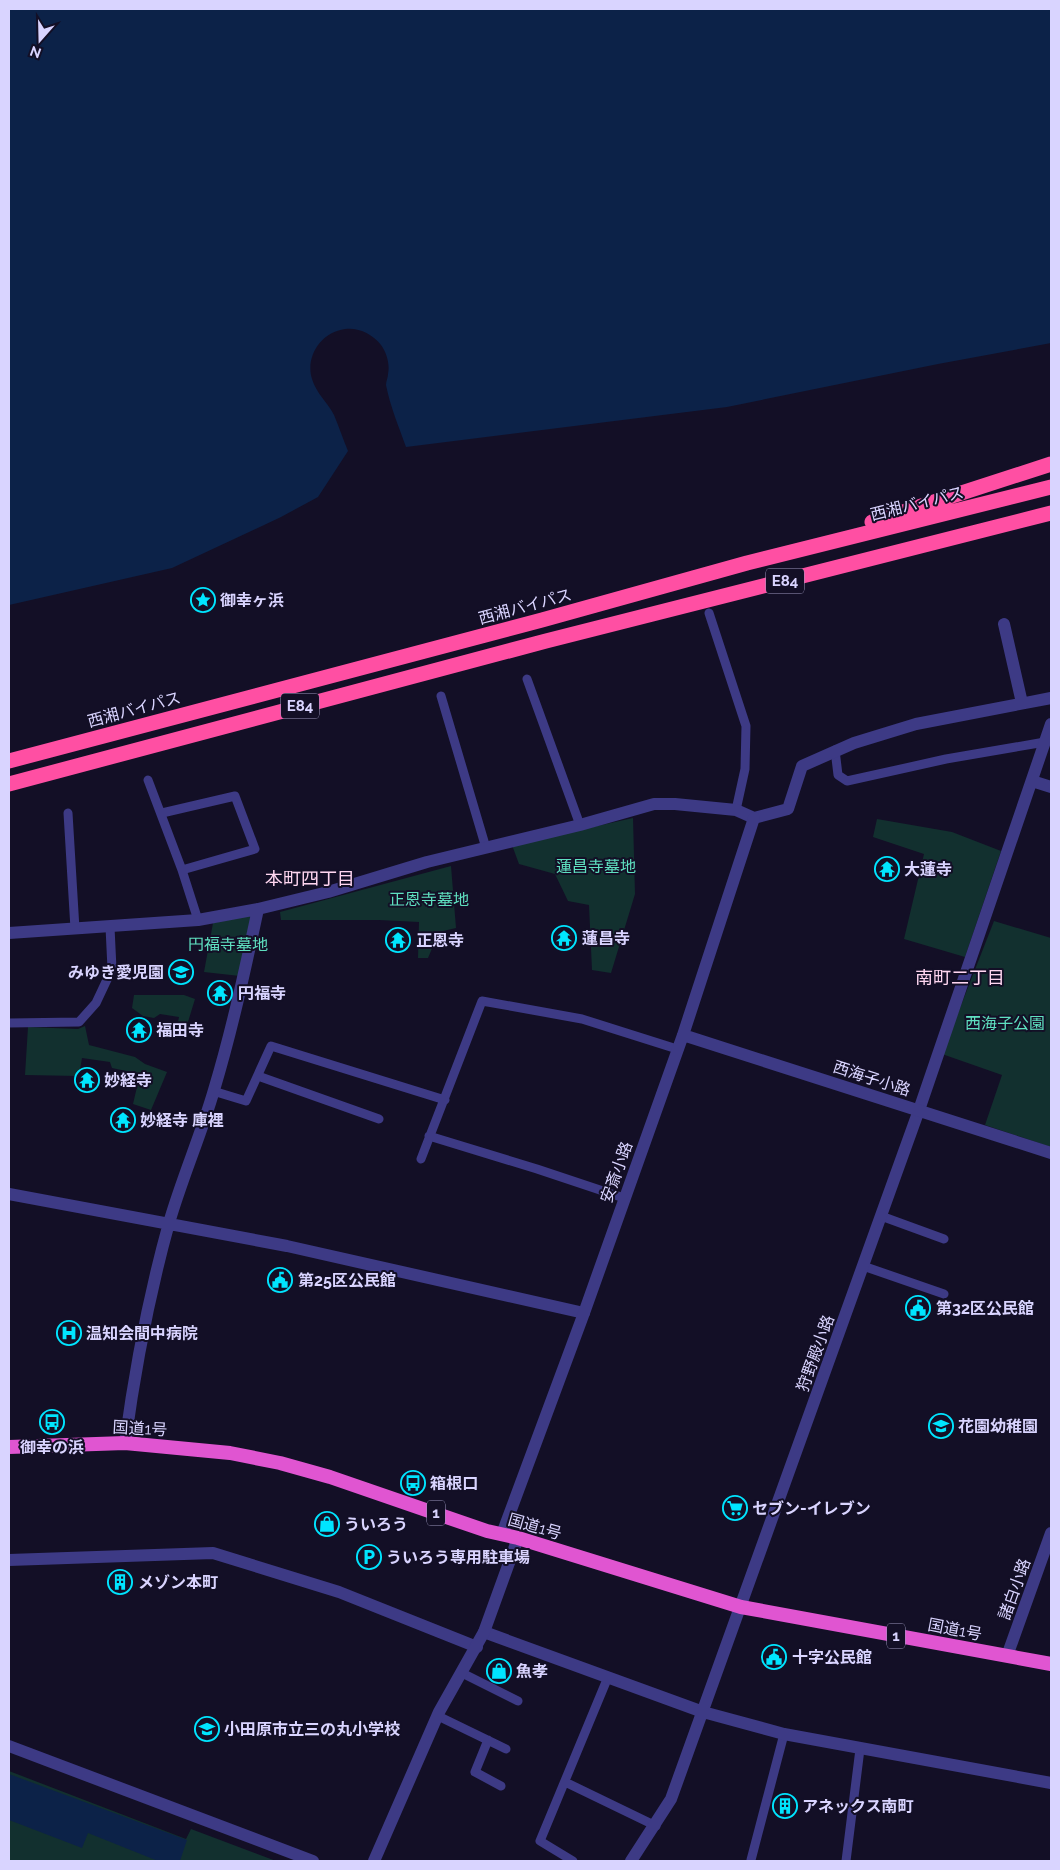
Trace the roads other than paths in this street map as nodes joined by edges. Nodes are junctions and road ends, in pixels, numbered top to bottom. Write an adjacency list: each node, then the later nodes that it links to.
1 (1051, 464): 4 (highway, E84)
2 (1051, 487): 4 (highway, 西湘バイパス / E84)
3 (1051, 513): 17 (highway, E84)
4 (747, 563): 14 (highway, 西湘バイパス / E84)
5 (709, 613): 19 (lane)
6 (1004, 624): 10 (street)
7 (527, 679): 23 (lane)
8 (441, 696): 24 (lane)
9 (1051, 698): 10 (street)
10 (1022, 703): 13 (street)
11 (1051, 724): 12 (street, 狩野殿小路)
12 (1045, 742): 13 (lane); 16 (street, 狩野殿小路)
13 (836, 750): 22 (street)
14 (9, 761)
15 (148, 780): 21 (lane)
16 (1032, 781): 18 (street); 37 (street, 狩野殿小路)
17 (9, 784)
18 (1051, 787)
19 (736, 810): 22 (street); 23 (street)
20 (68, 813): 29 (lane)
21 (162, 813): 25 (lane); 25 (lane)
22 (754, 818): 32 (street, 安斎小路)
23 (580, 825): 24 (street)
24 (486, 848): 26 (street)
25 (182, 870): 27 (lane)
26 (258, 909): 27 (street); 35 (street)
27 (198, 920): 28 (street)
28 (110, 927): 29 (street); 31 (lane)
29 (75, 929): 30 (street)
30 (9, 932)
31 (9, 1023)
32 (683, 1035): 33 (street, 安斎小路); 37 (street, 西海子小路)
33 (677, 1049): 36 (lane); 43 (street, 安斎小路)
34 (258, 1076): 35 (lane); 36 (lane); 38 (lane)
35 (214, 1091): 45 (street)
36 (445, 1100): 39 (lane)
37 (919, 1110): 40 (street, 西海子小路); 44 (street, 狩野殿小路)
38 (378, 1119)
39 (429, 1136): 41 (lane); 43 (lane)
40 (1051, 1152)
41 (421, 1159)
42 (9, 1194): 45 (street)
43 (624, 1198): 49 (street, 安斎小路)
44 (881, 1216): 46 (lane); 47 (street, 狩野殿小路)
45 (169, 1224): 49 (street); 50 (street)
46 (944, 1239)
47 (863, 1266): 48 (lane); 56 (street, 狩野殿小路)
48 (944, 1294)
49 (584, 1313): 53 (street, 安斎小路)
50 (125, 1443): 51 (highway, 国道1号 / 1); 53 (highway, 国道1号 / 1)
51 (9, 1447)
52 (1051, 1533): 59 (street, 諸白小路)
53 (502, 1534): 54 (highway, 国道1号 / 1)
54 (518, 1538): 56 (highway, 国道1号 / 1); 57 (street)
55 (9, 1560): 58 (street)
56 (741, 1607): 59 (highway, 国道1号 / 1); 64 (street, 狩野殿小路)
57 (484, 1632): 58 (street); 62 (street)
58 (477, 1647): 61 (street)
59 (1007, 1656): 60 (highway, 国道1号 / 1)
60 (1051, 1664)
61 (462, 1673): 63 (lane); 65 (street)
62 (608, 1677): 64 (street); 71 (lane)
63 (518, 1701)
64 (703, 1712): 66 (street); 74 (street, 狩野殿小路)
65 (438, 1716): 67 (lane); 77 (street)
66 (784, 1734): 70 (street); 75 (lane)
67 (488, 1740): 69 (lane); 73 (lane)
68 (9, 1746): 76 (street)
69 (506, 1749)
70 (860, 1749): 72 (street); 80 (lane)
71 (565, 1782): 74 (lane); 78 (lane)
72 (1051, 1783)
73 (500, 1786)
74 (656, 1826): 79 (street, 狩野殿小路)
75 (751, 1860)
76 (313, 1861)
77 (374, 1861)
78 (573, 1861)
79 (630, 1861)
80 (846, 1861)

